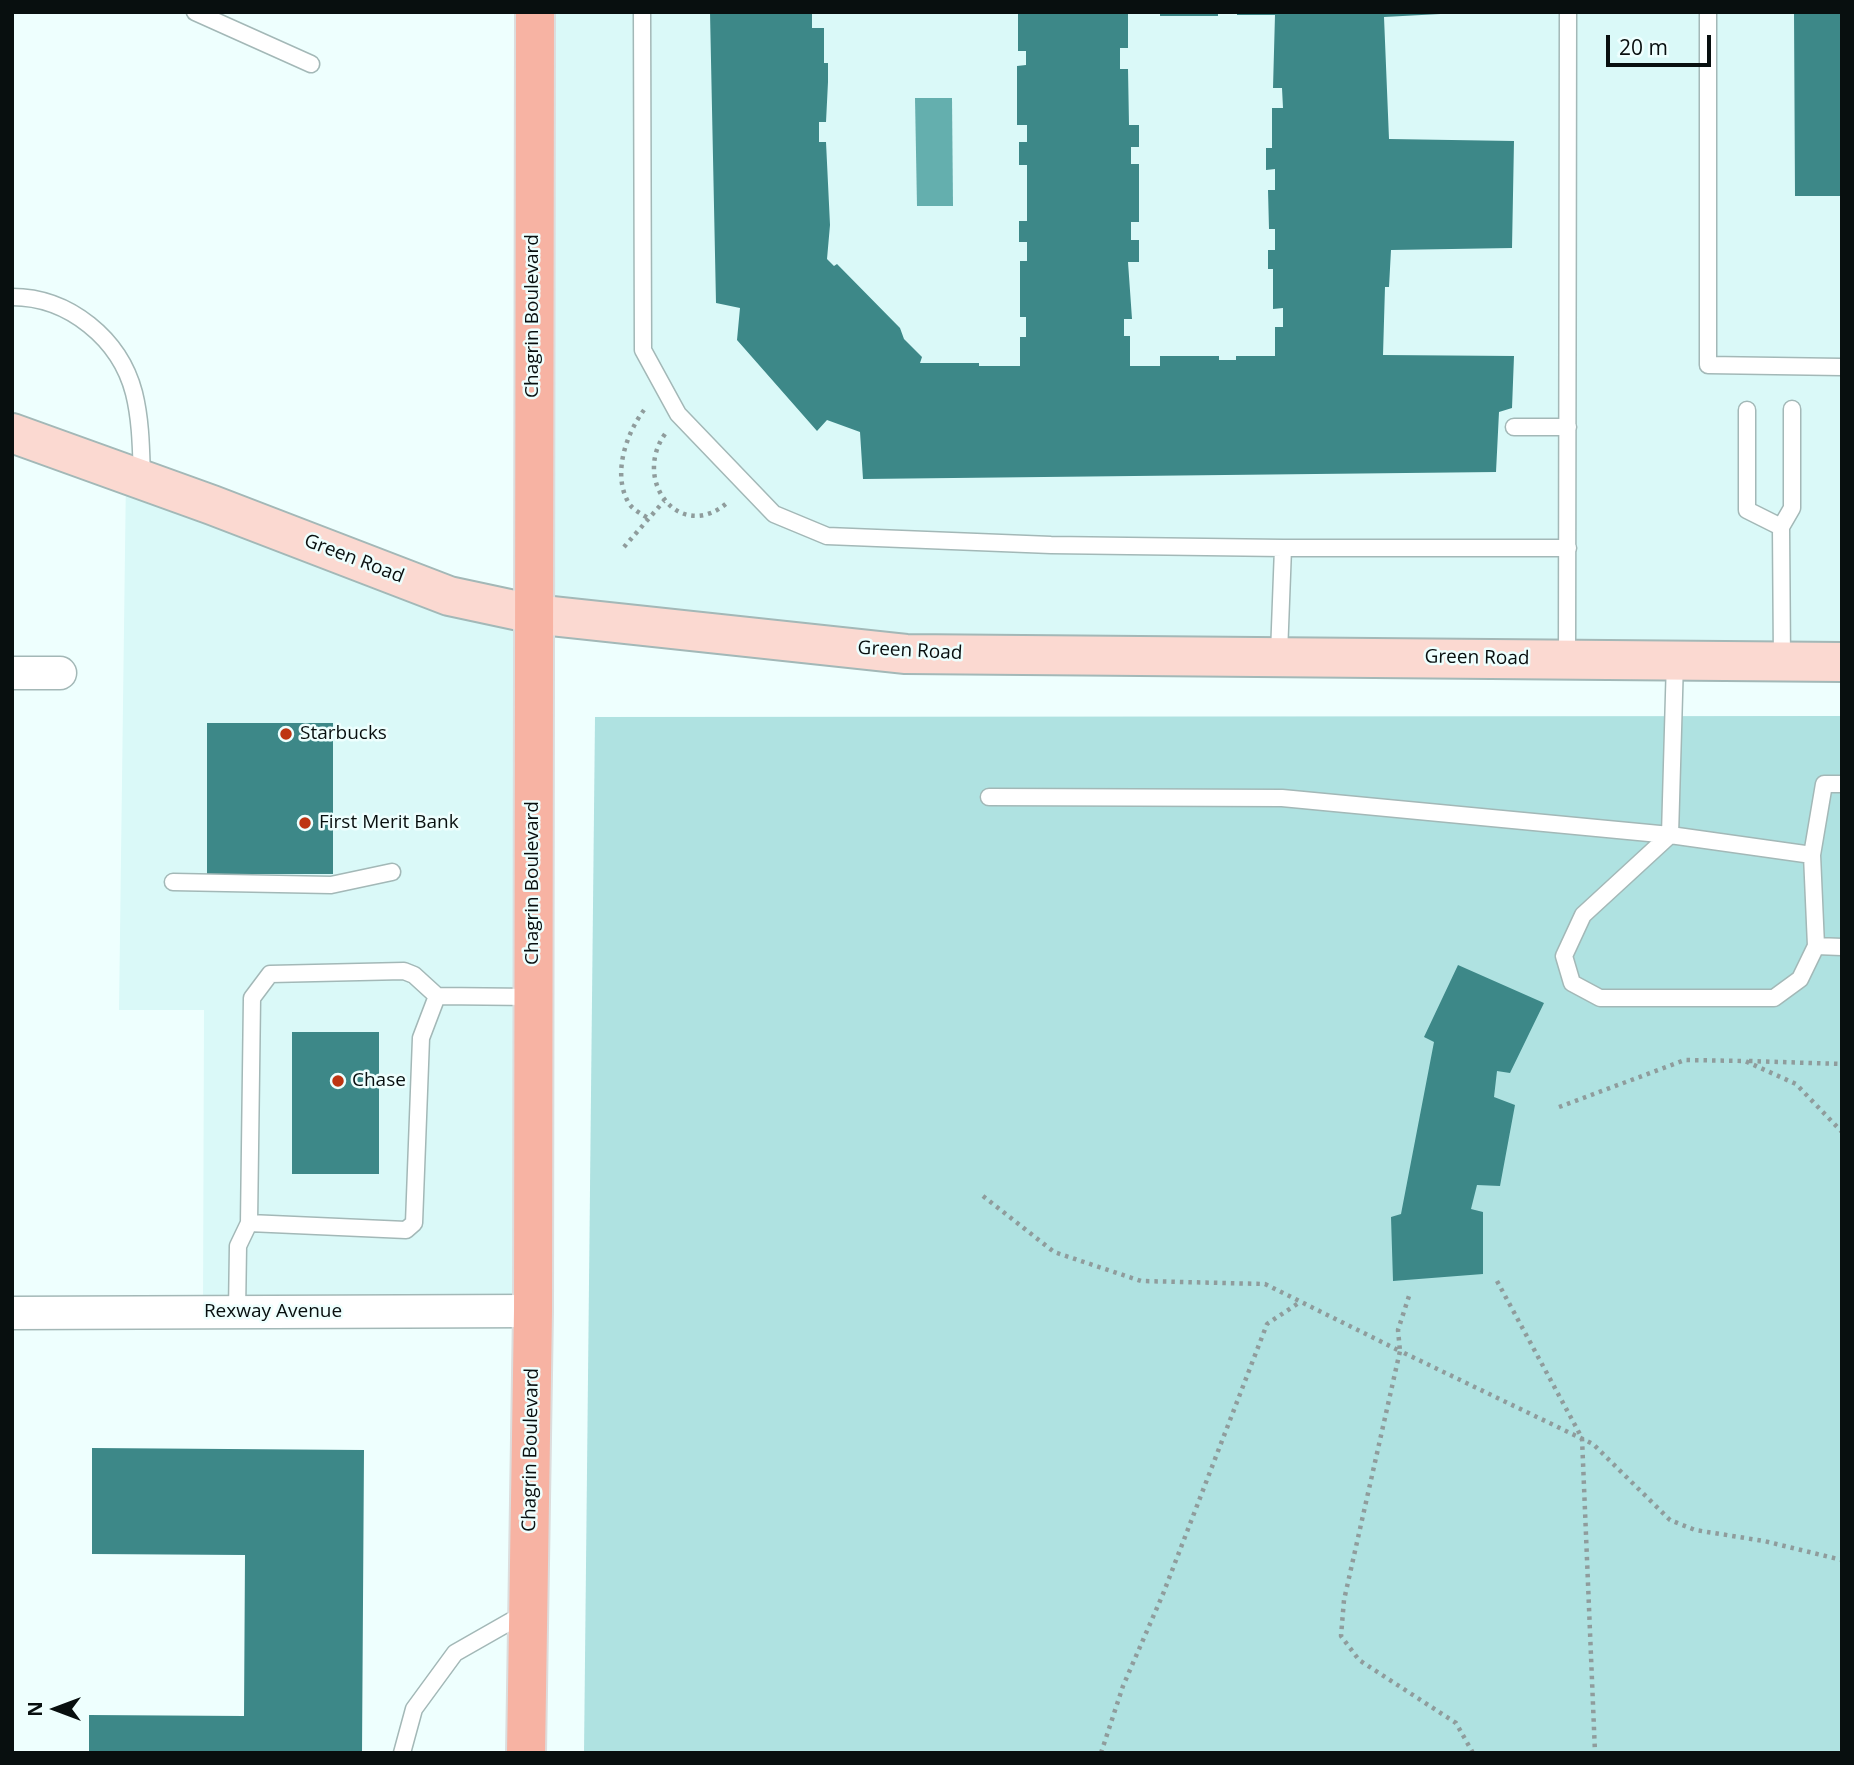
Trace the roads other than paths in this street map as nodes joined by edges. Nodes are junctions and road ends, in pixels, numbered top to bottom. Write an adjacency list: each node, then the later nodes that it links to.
1 (195, 12): 6 (lane)
2 (535, 12): 18 (main road, Chagrin Boulevard)
3 (642, 12): 16 (lane)
4 (1568, 12): 12 (lane)
5 (1708, 12): 8 (lane)
6 (312, 64)
7 (12, 297): 14 (lane)
8 (1842, 367)
9 (1791, 409): 15 (lane)
10 (1747, 410): 15 (lane)
11 (1514, 427): 12 (lane)
12 (1568, 427): 17 (lane)
13 (12, 433): 14 (main road, Green Road)
14 (143, 481): 18 (main road, Green Road)
15 (1781, 527): 22 (lane)
16 (1283, 548): 17 (lane); 19 (lane)
17 (1568, 548): 20 (lane)
18 (533, 614): 19 (main road, Green Road); 35 (main road, Chagrin Boulevard)
19 (1279, 654): 20 (main road, Green Road)
20 (1567, 659): 21 (main road, Green Road)
21 (1675, 660): 22 (main road, Green Road); 28 (lane)
22 (1782, 661): 23 (main road, Green Road)
23 (1842, 662)
24 (12, 673): 25 (street)
25 (60, 673)
26 (1842, 784): 29 (lane)
27 (989, 797): 28 (lane)
28 (1670, 835): 29 (lane); 32 (lane)
29 (1812, 855): 32 (lane)
30 (392, 872): 31 (lane)
31 (173, 882)
32 (1816, 946): 33 (lane)
33 (1842, 947)
34 (437, 996): 35 (lane); 36 (lane); 36 (lane)
35 (533, 997): 37 (main road, Chagrin Boulevard)
36 (249, 1223): 38 (lane)
37 (533, 1311): 38 (street, Rexway Avenue); 40 (main road, Chagrin Boulevard)
38 (237, 1312): 39 (street, Rexway Avenue)
39 (12, 1313)
40 (528, 1611): 41 (lane); 42 (main road, Chagrin Boulevard)
41 (402, 1753)
42 (526, 1753)

